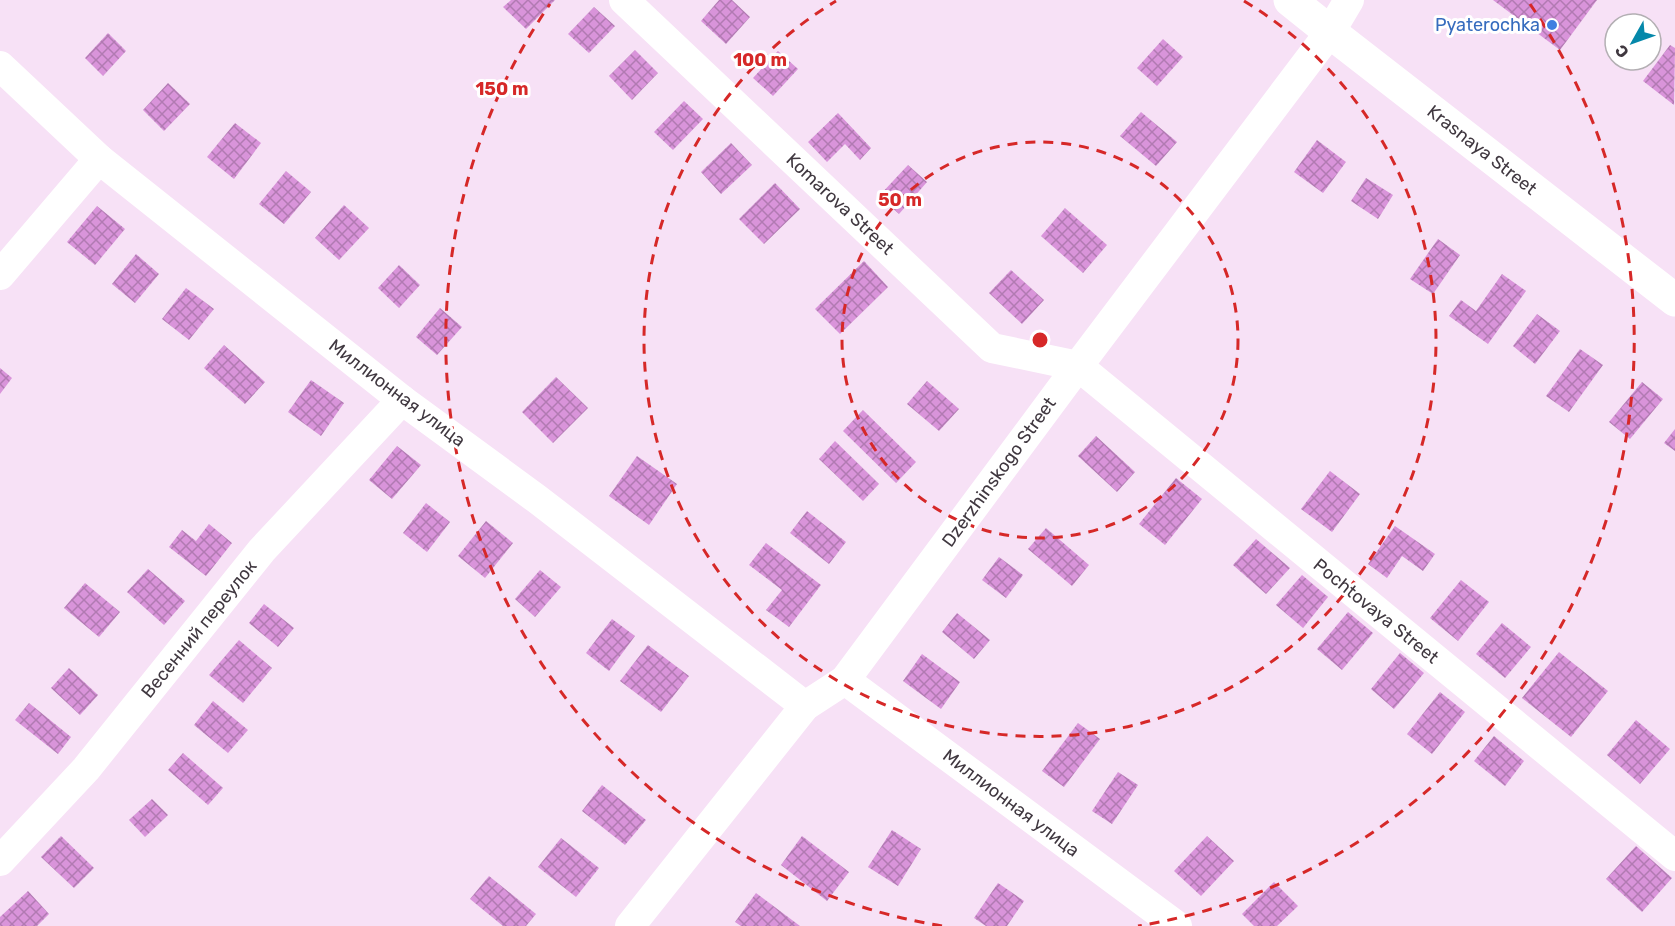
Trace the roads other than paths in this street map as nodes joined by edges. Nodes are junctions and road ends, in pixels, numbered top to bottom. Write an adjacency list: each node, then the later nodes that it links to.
1 (624, 0): 9 (street, Komarova Street)
2 (1290, 0): 4 (main road, Krasnaya Street)
3 (1349, 0): 4 (street, Dzerzhinskogo Street)
4 (1330, 33): 8 (main road, Krasnaya Street); 9 (street, Dzerzhinskogo Street)
5 (0, 66): 6 (street, Миллионная улица)
6 (99, 159): 7 (street); 10 (street, Миллионная улица)
7 (0, 275)
8 (1675, 300)
9 (1078, 366): 11 (street, Dzerzhinskogo Street); 13 (street, Pochtovaya Street)
10 (402, 400): 12 (street, Миллионная улица); 14 (street, Весенний переулок)
11 (845, 680): 12 (street, Dzerzhinskogo Street); 16 (street, Миллионная улица)
12 (805, 706): 15 (street, Dzerzhinskogo Street)
13 (1675, 856)
14 (0, 861)
15 (630, 926)
16 (1177, 926)

